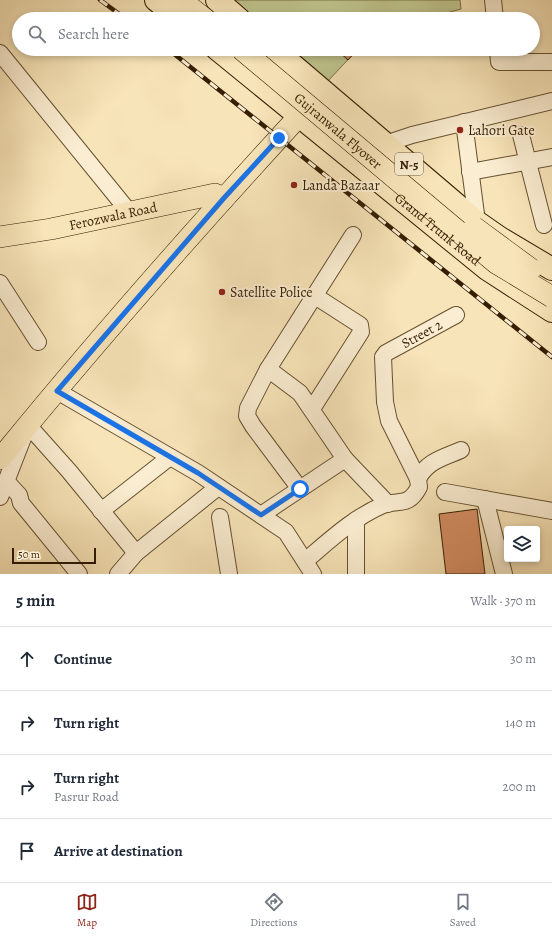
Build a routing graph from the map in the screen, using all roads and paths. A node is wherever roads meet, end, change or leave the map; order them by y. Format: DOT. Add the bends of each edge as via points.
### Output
graph roads {
  1 [pos="156,0"];
  2 [pos="181,0"];
  3 [pos="201,0"];
  4 [pos="217,0"];
  5 [pos="493,0"];
  6 [pos="171,12"];
  7 [pos="196,12"];
  8 [pos="216,12"];
  9 [pos="232,12"];
  10 [pos="494,12"];
  11 [pos="0,53"];
  12 [pos="226,56"];
  13 [pos="249,56"];
  14 [pos="267,56"];
  15 [pos="282,56"];
  16 [pos="498,56"];
  17 [pos="552,62"];
  18 [pos="552,101"];
  19 [pos="295,112"];
  20 [pos="464,122"];
  21 [pos="521,135"];
  22 [pos="385,144"];
  23 [pos="552,157"];
  24 [pos="528,161"];
  25 [pos="365,168"];
  26 [pos="470,172"];
  27 [pos="220,196"];
  28 [pos="130,212"];
  29 [pos="477,222"];
  30 [pos="544,225"];
  31 [pos="353,235"];
  32 [pos="0,237"];
  33 [pos="552,269"];
  34 [pos="0,283"];
  35 [pos="552,283"];
  36 [pos="315,296"];
  37 [pos="552,297"];
  38 [pos="552,311"];
  39 [pos="456,315"];
  40 [pos="38,342"];
  41 [pos="268,369"];
  42 [pos="57,391"];
  43 [pos="312,409"];
  44 [pos="28,425"];
  45 [pos="0,440"];
  46 [pos="461,450"];
  47 [pos="170,457"];
  48 [pos="0,459"];
  49 [pos="345,459"];
  50 [pos="418,479"];
  51 [pos="6,481"];
  52 [pos="218,486"];
  53 [pos="300,489"];
  54 [pos="445,492"];
  55 [pos="0,497"];
  56 [pos="485,499"];
  57 [pos="388,504"];
  58 [pos="101,511"];
  59 [pos="552,511"];
  60 [pos="261,515"];
  61 [pos="220,517"];
  62 [pos="356,520"];
  63 [pos="136,553"];
  64 [pos="309,567"];
  65 [pos="79,574"];
  66 [pos="118,574"];
  67 [pos="229,574"];
  68 [pos="356,574"];
  69 [pos="504,574"];
  1 -- 6 [label="highway"];
  2 -- 7 [label="main road"];
  3 -- 8 [label="main road"];
  4 -- 9 [label="highway"];
  5 -- 10 [label="street"];
  11 -- 28 [label="street"];
  12 -- 19 [label="highway, Grand Trunk Road / N-5"];
  13 -- 37 [label="main road, Gujranwala Flyover, bridge" via="496,263"];
  14 -- 35 [label="main road, Gujranwala Flyover, bridge" via="485,236"];
  15 -- 22 [label="highway, N-5"];
  16 -- 17 [label="street"];
  18 -- 20 [label="street"];
  19 -- 25 [label="highway, Grand Trunk Road / N-5"];
  19 -- 27 [label="main road"];
  20 -- 22 [label="street"];
  20 -- 26 [label="street"];
  21 -- 24 [label="street"];
  22 -- 25 [label="street"];
  22 -- 29 [label="highway, N-5"];
  23 -- 24 [label="street"];
  24 -- 26 [label="street"];
  24 -- 30 [label="street"];
  25 -- 38 [label="highway, Grand Trunk Road / N-5" via="487,270"];
  26 -- 29 [label="street"];
  27 -- 28 [label="main road, Ferozwala Road"];
  27 -- 42 [label="main road"];
  27 -- 45 [label="main road" via="41,390"];
  28 -- 32 [label="main road, Ferozwala Road"];
  29 -- 33 [label="highway, N-5"];
  31 -- 36 [label="street"];
  34 -- 40 [label="street"];
  36 -- 41 [label="street"];
  36 -- 43 [label="street" via="360,325 362,329"];
  39 -- 50 [label="street, Street 2" via="383,357 385,402 389,421"];
  41 -- 43 [label="street" via="300,393"];
  41 -- 53 [label="street" via="248,408 247,416"];
  42 -- 44 [label="main road"];
  42 -- 47 [label="street"];
  43 -- 49 [label="street"];
  44 -- 48 [label="main road"];
  44 -- 51 [label="street"];
  44 -- 58 [label="street"];
  46 -- 50 [label="street" via="428,464"];
  47 -- 52 [label="street"];
  47 -- 58 [label="street"];
  49 -- 53 [label="street"];
  49 -- 57 [label="street"];
  50 -- 57 [label="street" via="419,487 407,501"];
  51 -- 55 [label="street"];
  51 -- 65 [label="street" via="19,494 21,502"];
  52 -- 60 [label="street"];
  52 -- 63 [label="street"];
  53 -- 60 [label="street"];
  54 -- 56 [label="street"];
  56 -- 59 [label="street"];
  56 -- 69 [label="street"];
  57 -- 62 [label="street"];
  58 -- 63 [label="street"];
  60 -- 64 [label="street" via="286,532"];
  61 -- 67 [label="street"];
  62 -- 64 [label="street"];
  62 -- 68 [label="street"];
  63 -- 66 [label="street"];
}
